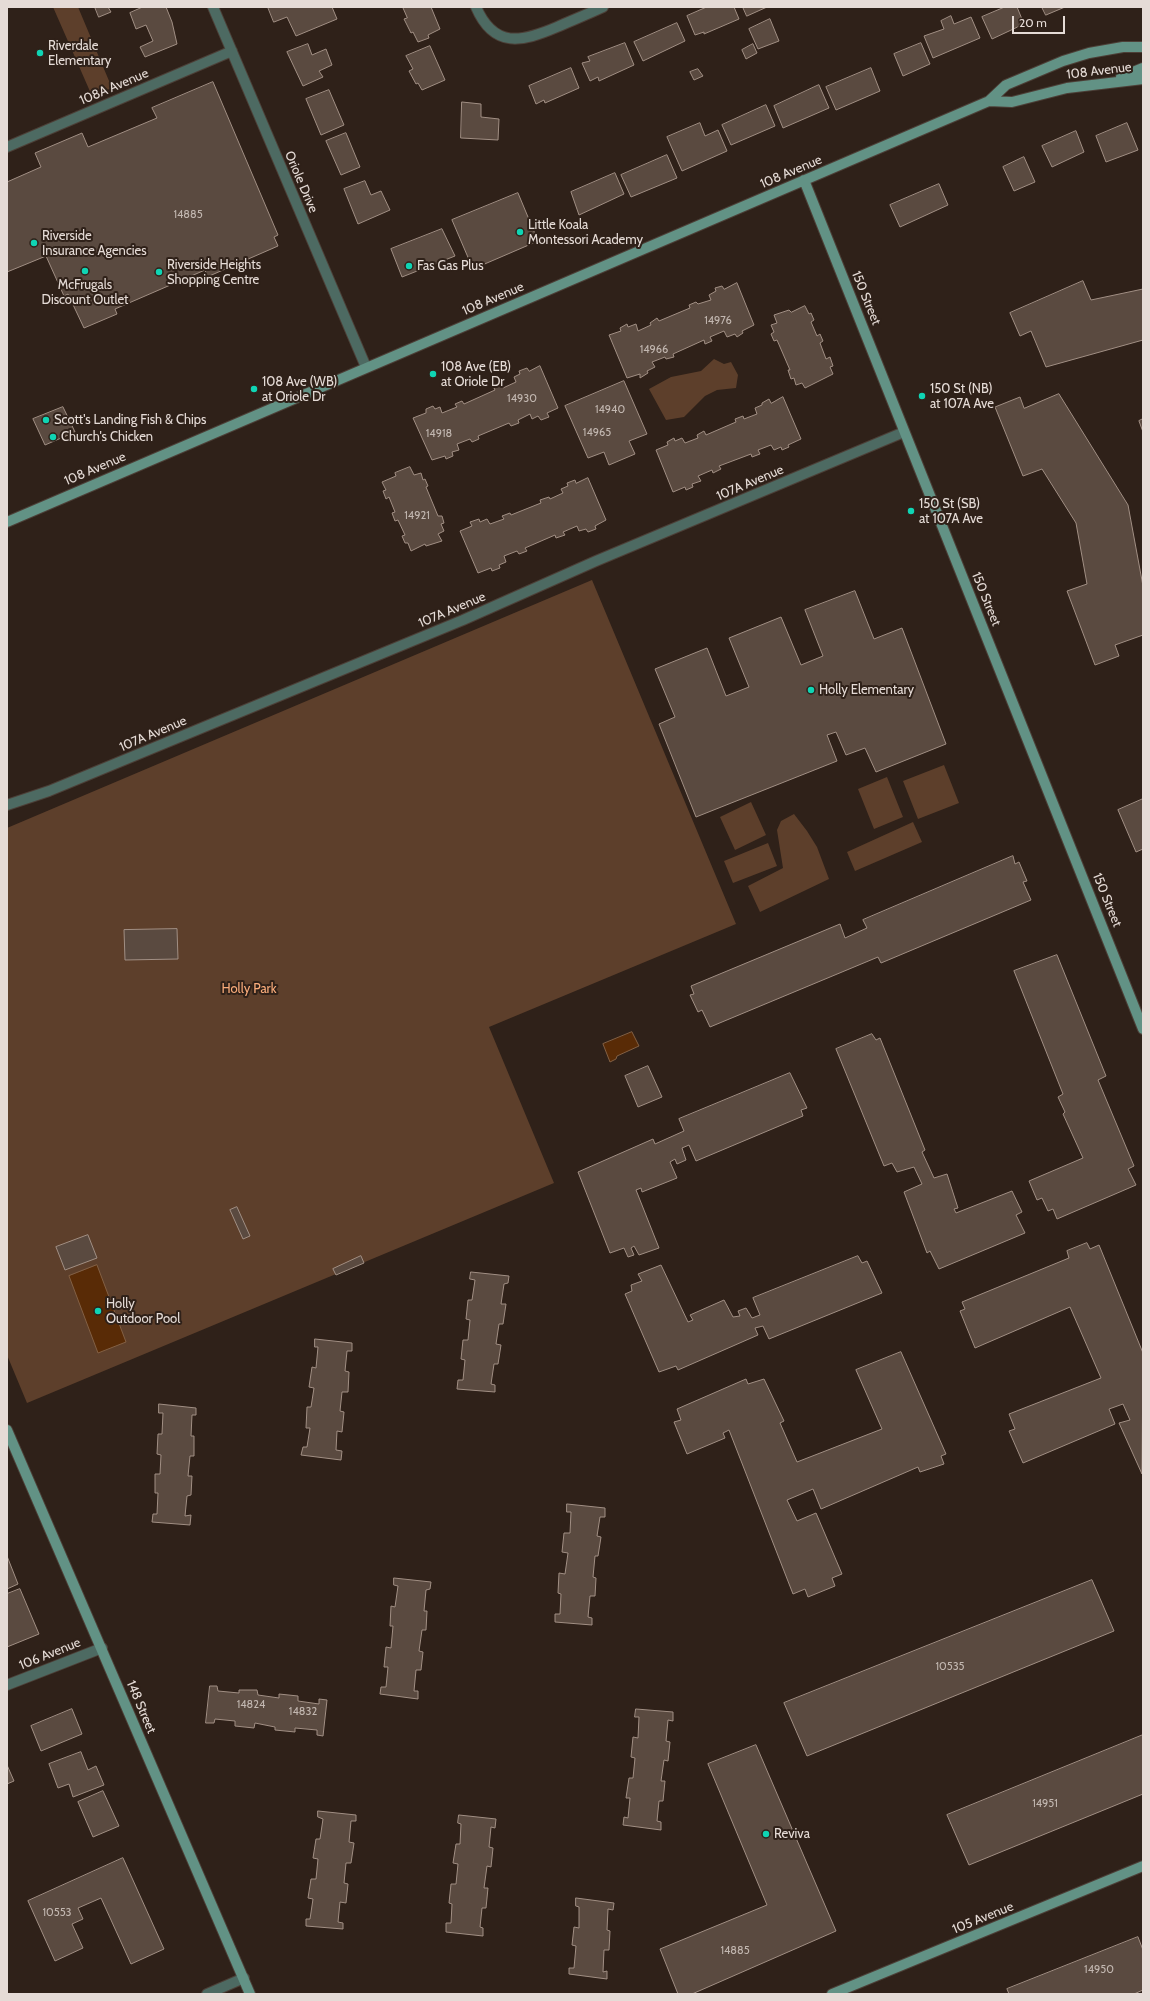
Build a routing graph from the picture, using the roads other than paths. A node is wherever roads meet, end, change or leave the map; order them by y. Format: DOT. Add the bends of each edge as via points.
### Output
graph roads {
  1 [pos="213,7"];
  2 [pos="476,7"];
  3 [pos="603,7"];
  4 [pos="1143,47"];
  5 [pos="232,51"];
  6 [pos="1143,68"];
  7 [pos="1143,79"];
  8 [pos="1110,82"];
  9 [pos="989,101"];
  10 [pos="7,147"];
  11 [pos="804,180"];
  12 [pos="366,367"];
  13 [pos="904,432"];
  14 [pos="7,522"];
  15 [pos="7,805"];
  16 [pos="1143,1029"];
  17 [pos="7,1430"];
  18 [pos="102,1648"];
  19 [pos="7,1685"];
  20 [pos="1143,1866"];
  21 [pos="244,1978"];
  22 [pos="206,1994"];
  23 [pos="250,1994"];
  24 [pos="832,1994"];
  1 -- 5 [label="street, Oriole Drive"];
  2 -- 3 [label="street" via="491,31 506,39 521,40"];
  4 -- 9 [label="main road, 108 Avenue" via="1123,47 1063,61 1006,85"];
  5 -- 10 [label="street, 108A Avenue"];
  5 -- 12 [label="street, Oriole Drive"];
  6 -- 8 [label="main road"];
  7 -- 8 [label="main road, 108 Avenue"];
  8 -- 9 [label="main road, 108 Avenue" via="1067,88 1012,102"];
  9 -- 11 [label="main road, 108 Avenue"];
  11 -- 12 [label="main road, 108 Avenue"];
  11 -- 13 [label="main road, 150 Street"];
  12 -- 14 [label="main road, 108 Avenue"];
  13 -- 15 [label="street, 107A Avenue" via="596,560 456,623 49,791"];
  13 -- 16 [label="main road, 150 Street"];
  17 -- 18 [label="main road, 148 Street"];
  18 -- 19 [label="street, 106 Avenue"];
  18 -- 21 [label="main road, 148 Street"];
  20 -- 24 [label="main road, 105 Avenue"];
  21 -- 22 [label="street"];
  21 -- 23 [label="main road, 148 Street"];
}
